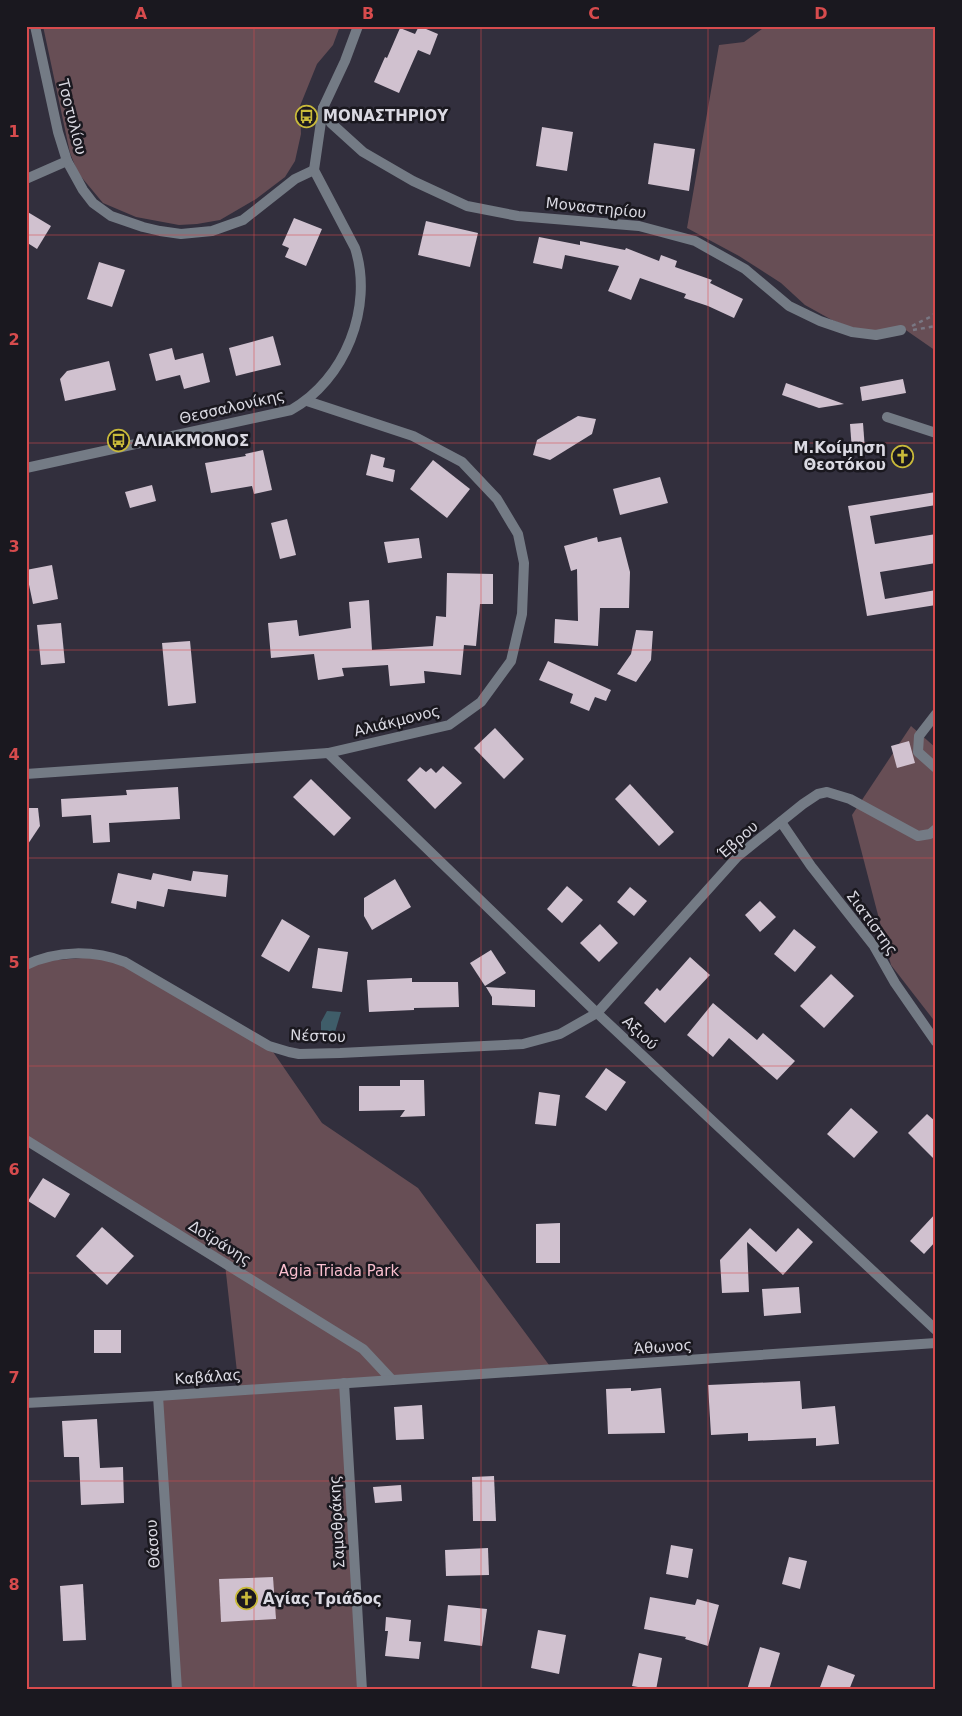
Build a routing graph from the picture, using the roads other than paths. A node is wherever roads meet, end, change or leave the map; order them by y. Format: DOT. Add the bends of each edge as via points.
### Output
graph roads {
  1 [pos="35,26"];
  2 [pos="358,26"];
  3 [pos="323,108"];
  4 [pos="66,161"];
  5 [pos="314,170"];
  6 [pos="26,178"];
  7 [pos="901,330"];
  8 [pos="307,401"];
  9 [pos="887,417"];
  10 [pos="936,433"];
  11 [pos="26,468"];
  12 [pos="936,714"];
  13 [pos="328,753"];
  14 [pos="936,768"];
  15 [pos="26,774"];
  16 [pos="781,822"];
  17 [pos="936,829"];
  18 [pos="26,965"];
  19 [pos="597,1013"];
  20 [pos="936,1042"];
  21 [pos="26,1140"];
  22 [pos="936,1330"];
  23 [pos="936,1343"];
  24 [pos="392,1380"];
  25 [pos="344,1383"];
  26 [pos="158,1396"];
  27 [pos="26,1403"];
  28 [pos="177,1690"];
  29 [pos="362,1690"];
  1 -- 4 [label="street, Τσοτυλίου"];
  2 -- 3 [label="street"];
  3 -- 5 [label="street"];
  3 -- 7 [label="street, Μοναστηρίου" via="331,122 363,152 413,181 467,206 518,216 639,226 695,241 745,269 789,306 820,321 852,332 876,335"];
  4 -- 5 [label="street, Τσοτυλίου" via="83,190 103,211 143,227 182,234 212,231 243,220 296,179"];
  4 -- 6 [label="street"];
  5 -- 8 [label="street, Θεσσαλονίκης" via="355,248 361,282 359,309 347,349 327,380"];
  8 -- 11 [label="street, Θεσσαλονίκης" via="291,410"];
  8 -- 13 [label="street, Αλιάκμονος" via="413,436 462,462 497,499 518,534 524,563 522,614 511,662 481,702 449,725"];
  9 -- 10 [label="street"];
  12 -- 14 [label="street" via="919,736 918,752"];
  13 -- 15 [label="street, Αλιάκμονος"];
  13 -- 19 [label="street, Αξιού"];
  16 -- 17 [label="street, Έβρου" via="818,794 827,792 850,799 918,836"];
  16 -- 19 [label="street, Έβρου" via="738,856"];
  16 -- 20 [label="street, Σιατίστης" via="874,946"];
  18 -- 19 [label="street, Νέστου" via="43,958 70,954 97,954 116,959 268,1046 300,1054 523,1044 560,1034"];
  19 -- 22 [label="street, Αξιού"];
  21 -- 24 [label="street, Δοϊράνης" via="363,1350"];
  23 -- 24 [label="street, Άθωνος"];
  24 -- 25 [label="street, Καβάλας"];
  25 -- 26 [label="street, Καβάλας"];
  25 -- 29 [label="street, Σαμοθράκης"];
  26 -- 27 [label="street, Καβάλας"];
  26 -- 28 [label="street, Θάσου"];
}
